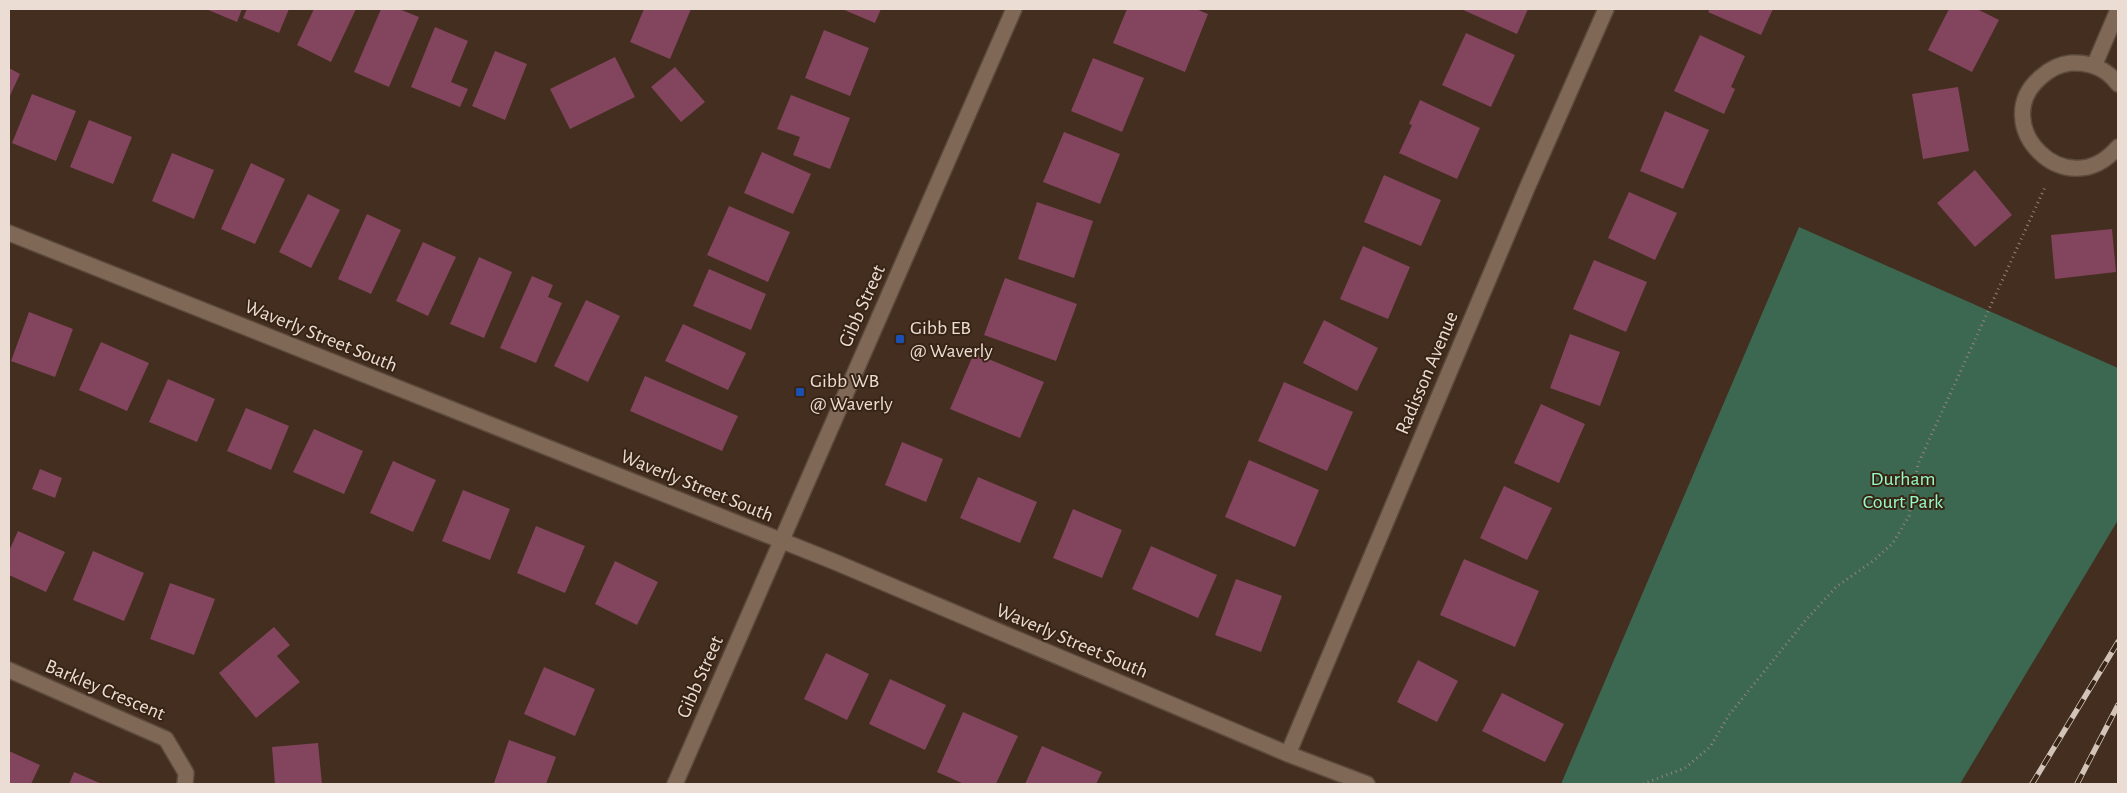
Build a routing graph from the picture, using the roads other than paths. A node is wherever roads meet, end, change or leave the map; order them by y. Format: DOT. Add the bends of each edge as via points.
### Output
graph roads {
  1 [pos="1014,9"];
  2 [pos="1606,9"];
  3 [pos="2118,10"];
  4 [pos="2094,66"];
  5 [pos="2118,84"];
  6 [pos="2118,147"];
  7 [pos="9,234"];
  8 [pos="781,541"];
  9 [pos="9,670"];
  10 [pos="1288,754"];
  11 [pos="185,784"];
  12 [pos="675,784"];
  13 [pos="1367,784"];
  1 -- 8 [label="street, Gibb Street"];
  2 -- 10 [label="street, Radisson Avenue"];
  3 -- 4 [label="street"];
  4 -- 5 [label="street" via="2114,77"];
  4 -- 6 [label="street" via="2064,63 2035,81 2026,97 2025,131 2032,146 2045,159 2078,169 2095,165"];
  7 -- 8 [label="street, Waverly Street South"];
  8 -- 10 [label="street, Waverly Street South"];
  8 -- 12 [label="street, Gibb Street"];
  9 -- 11 [label="street, Barkley Crescent" via="166,739 186,773"];
  10 -- 13 [label="street, Waverly Street South"];
}
